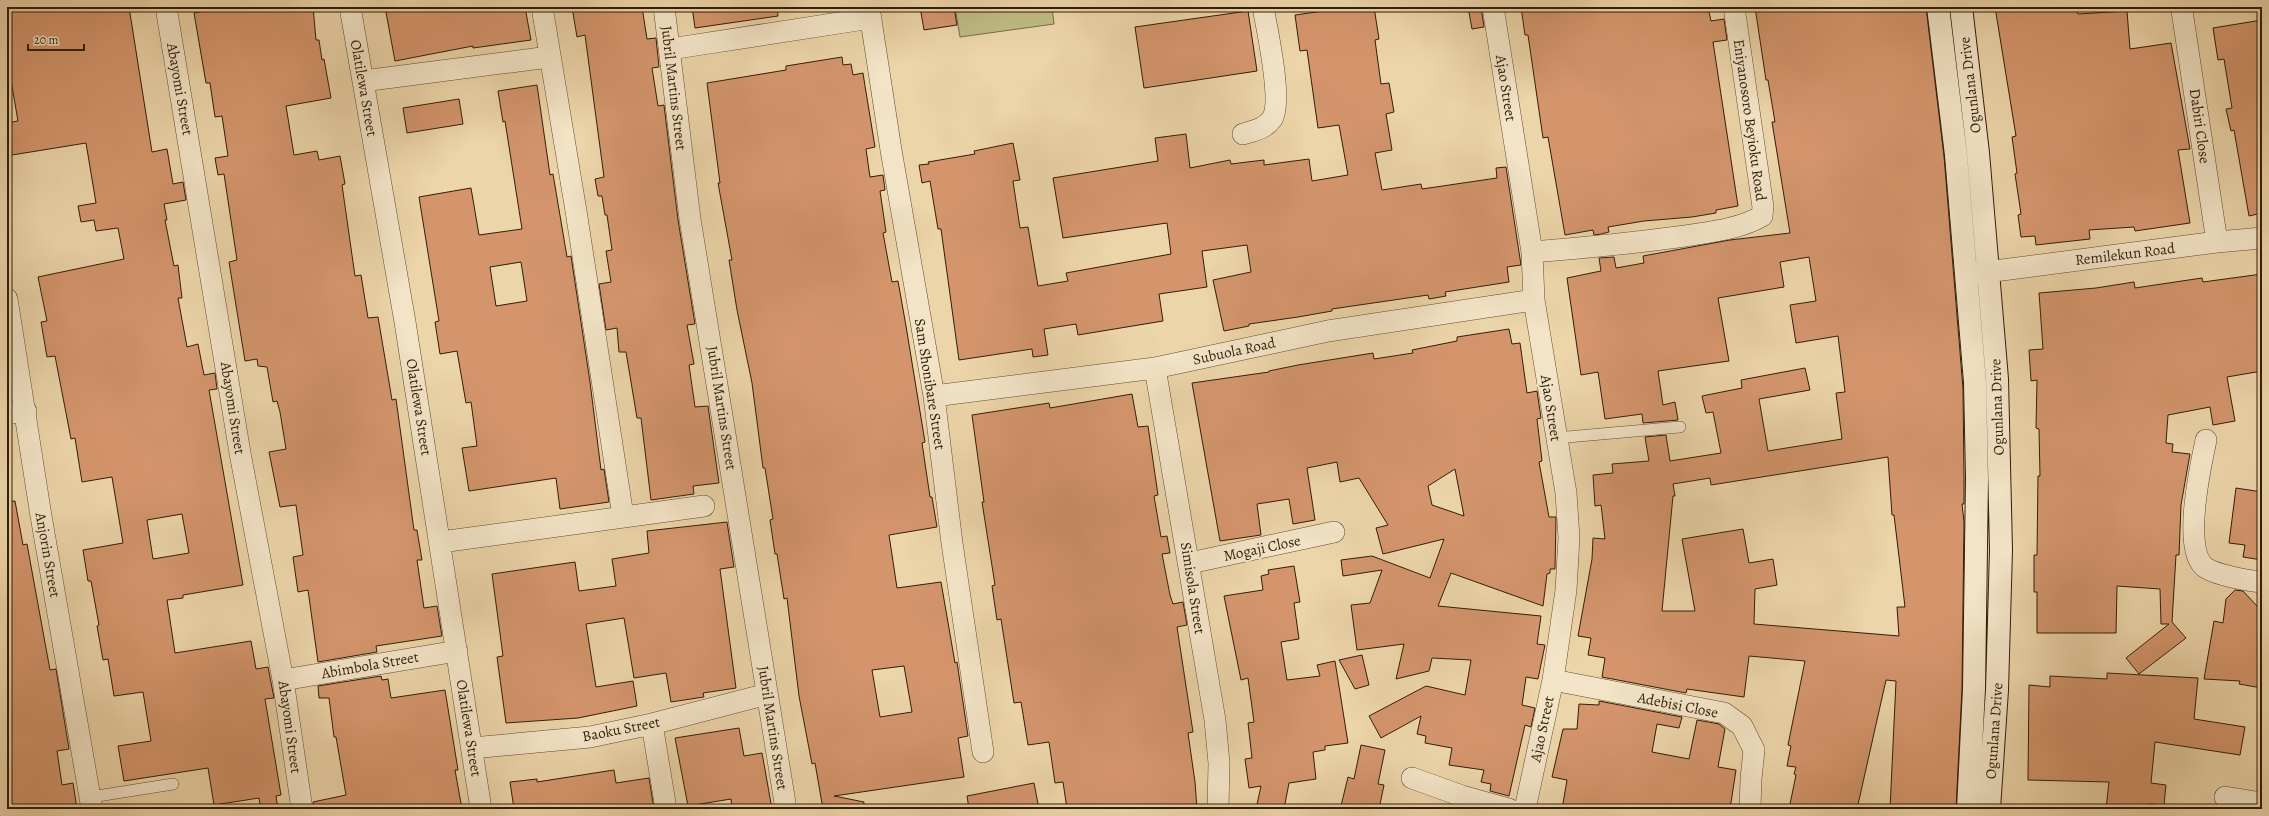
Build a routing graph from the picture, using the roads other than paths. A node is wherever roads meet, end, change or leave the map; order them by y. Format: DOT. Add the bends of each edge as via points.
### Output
graph roads {
  1 [pos="166,7"];
  2 [pos="350,7"];
  3 [pos="542,7"];
  4 [pos="664,7"];
  5 [pos="1263,7"];
  6 [pos="1493,7"];
  7 [pos="1734,7"];
  8 [pos="1938,7"];
  9 [pos="1961,7"];
  10 [pos="2182,11"];
  11 [pos="870,12"];
  12 [pos="670,49"];
  13 [pos="549,57"];
  14 [pos="363,81"];
  15 [pos="1243,134"];
  16 [pos="2262,238"];
  17 [pos="2216,242"];
  18 [pos="1532,252"];
  19 [pos="1989,272"];
  20 [pos="1966,275"];
  21 [pos="7,300"];
  22 [pos="1534,300"];
  23 [pos="1155,368"];
  24 [pos="934,396"];
  25 [pos="16,412"];
  26 [pos="1680,427"];
  27 [pos="1556,438"];
  28 [pos="2206,440"];
  29 [pos="704,506"];
  30 [pos="623,516"];
  31 [pos="1334,532"];
  32 [pos="441,542"];
  33 [pos="1190,563"];
  34 [pos="2262,582"];
  35 [pos="457,651"];
  36 [pos="284,680"];
  37 [pos="1553,680"];
  38 [pos="767,694"];
  39 [pos="652,724"];
  40 [pos="472,748"];
  41 [pos="983,752"];
  42 [pos="1412,778"];
  43 [pos="173,784"];
  44 [pos="2225,797"];
  45 [pos="92,803"];
  46 [pos="2262,803"];
  47 [pos="1750,808"];
  48 [pos="302,809"];
  49 [pos="481,809"];
  50 [pos="666,809"];
  51 [pos="786,809"];
  52 [pos="1218,809"];
  53 [pos="1509,809"];
  54 [pos="1525,809"];
  55 [pos="1968,809"];
  56 [pos="1989,809"];
  1 -- 36 [label="street, Abayomi Street" via="240,453"];
  2 -- 14 [label="street, Olatilewa Street"];
  3 -- 13 [label="street"];
  4 -- 12 [label="street, Jubril Martins Street"];
  5 -- 15 [label="street" via="1276,102 1272,118 1261,129"];
  6 -- 18 [label="street, Ajao Street"];
  7 -- 18 [label="street, Eniyanosoro Beyioku Road" via="1762,200 1762,216 1751,222 1690,235 1621,245"];
  8 -- 20 [label="main road, Ogunlana Drive" via="1956,156"];
  9 -- 19 [label="main road, Ogunlana Drive"];
  10 -- 17 [label="street, Dabiri Close"];
  11 -- 12 [label="street, Sam Shonibare Street"];
  11 -- 24 [label="street, Sam Shonibare Street"];
  12 -- 38 [label="street, Jubril Martins Street" via="690,219"];
  13 -- 14 [label="street"];
  13 -- 30 [label="street" via="576,211"];
  14 -- 32 [label="street, Olatilewa Street"];
  16 -- 17 [label="street, Remilekun Road"];
  17 -- 19 [label="street, Remilekun Road"];
  18 -- 22 [label="street, Ajao Street"];
  19 -- 20 [label="street, Remilekun Road"];
  19 -- 56 [label="main road, Ogunlana Drive" via="1997,379 2001,550 1997,690"];
  20 -- 55 [label="main road, Ogunlana Drive" via="1975,382 1977,478 1974,689"];
  21 -- 25 [label="street, Anjorin Street"];
  22 -- 23 [label="street, Subuola Road" via="1328,331"];
  22 -- 27 [label="street, Ajao Street"];
  23 -- 24 [label="street, Subuola Road"];
  23 -- 33 [label="street, Simisola Street"];
  24 -- 41 [label="street, Sam Shonibare Street" via="952,543"];
  25 -- 45 [label="street, Anjorin Street" via="40,516"];
  26 -- 27 [label="lane"];
  27 -- 37 [label="street, Ajao Street" via="1566,494 1569,538 1566,590"];
  28 -- 34 [label="street" via="2193,516 2200,560 2205,568 2245,580"];
  29 -- 30 [label="street"];
  30 -- 32 [label="street"];
  31 -- 33 [label="street, Mogaji Close"];
  32 -- 35 [label="street, Olatilewa Street"];
  33 -- 52 [label="street, Simisola Street" via="1215,720 1219,763"];
  35 -- 36 [label="street, Abimbola Street"];
  35 -- 40 [label="street, Olatilewa Street"];
  36 -- 48 [label="street, Abayomi Street"];
  37 -- 47 [label="street, Adebisi Close" via="1724,713 1742,726 1754,750"];
  37 -- 54 [label="street, Ajao Street"];
  38 -- 39 [label="street, Baoku Street"];
  38 -- 51 [label="street, Jubril Martins Street"];
  39 -- 40 [label="street, Baoku Street" via="590,737"];
  39 -- 50 [label="street"];
  40 -- 49 [label="street, Olatilewa Street"];
  42 -- 53 [label="street"];
  43 -- 45 [label="lane"];
  44 -- 46 [label="street"];
}
